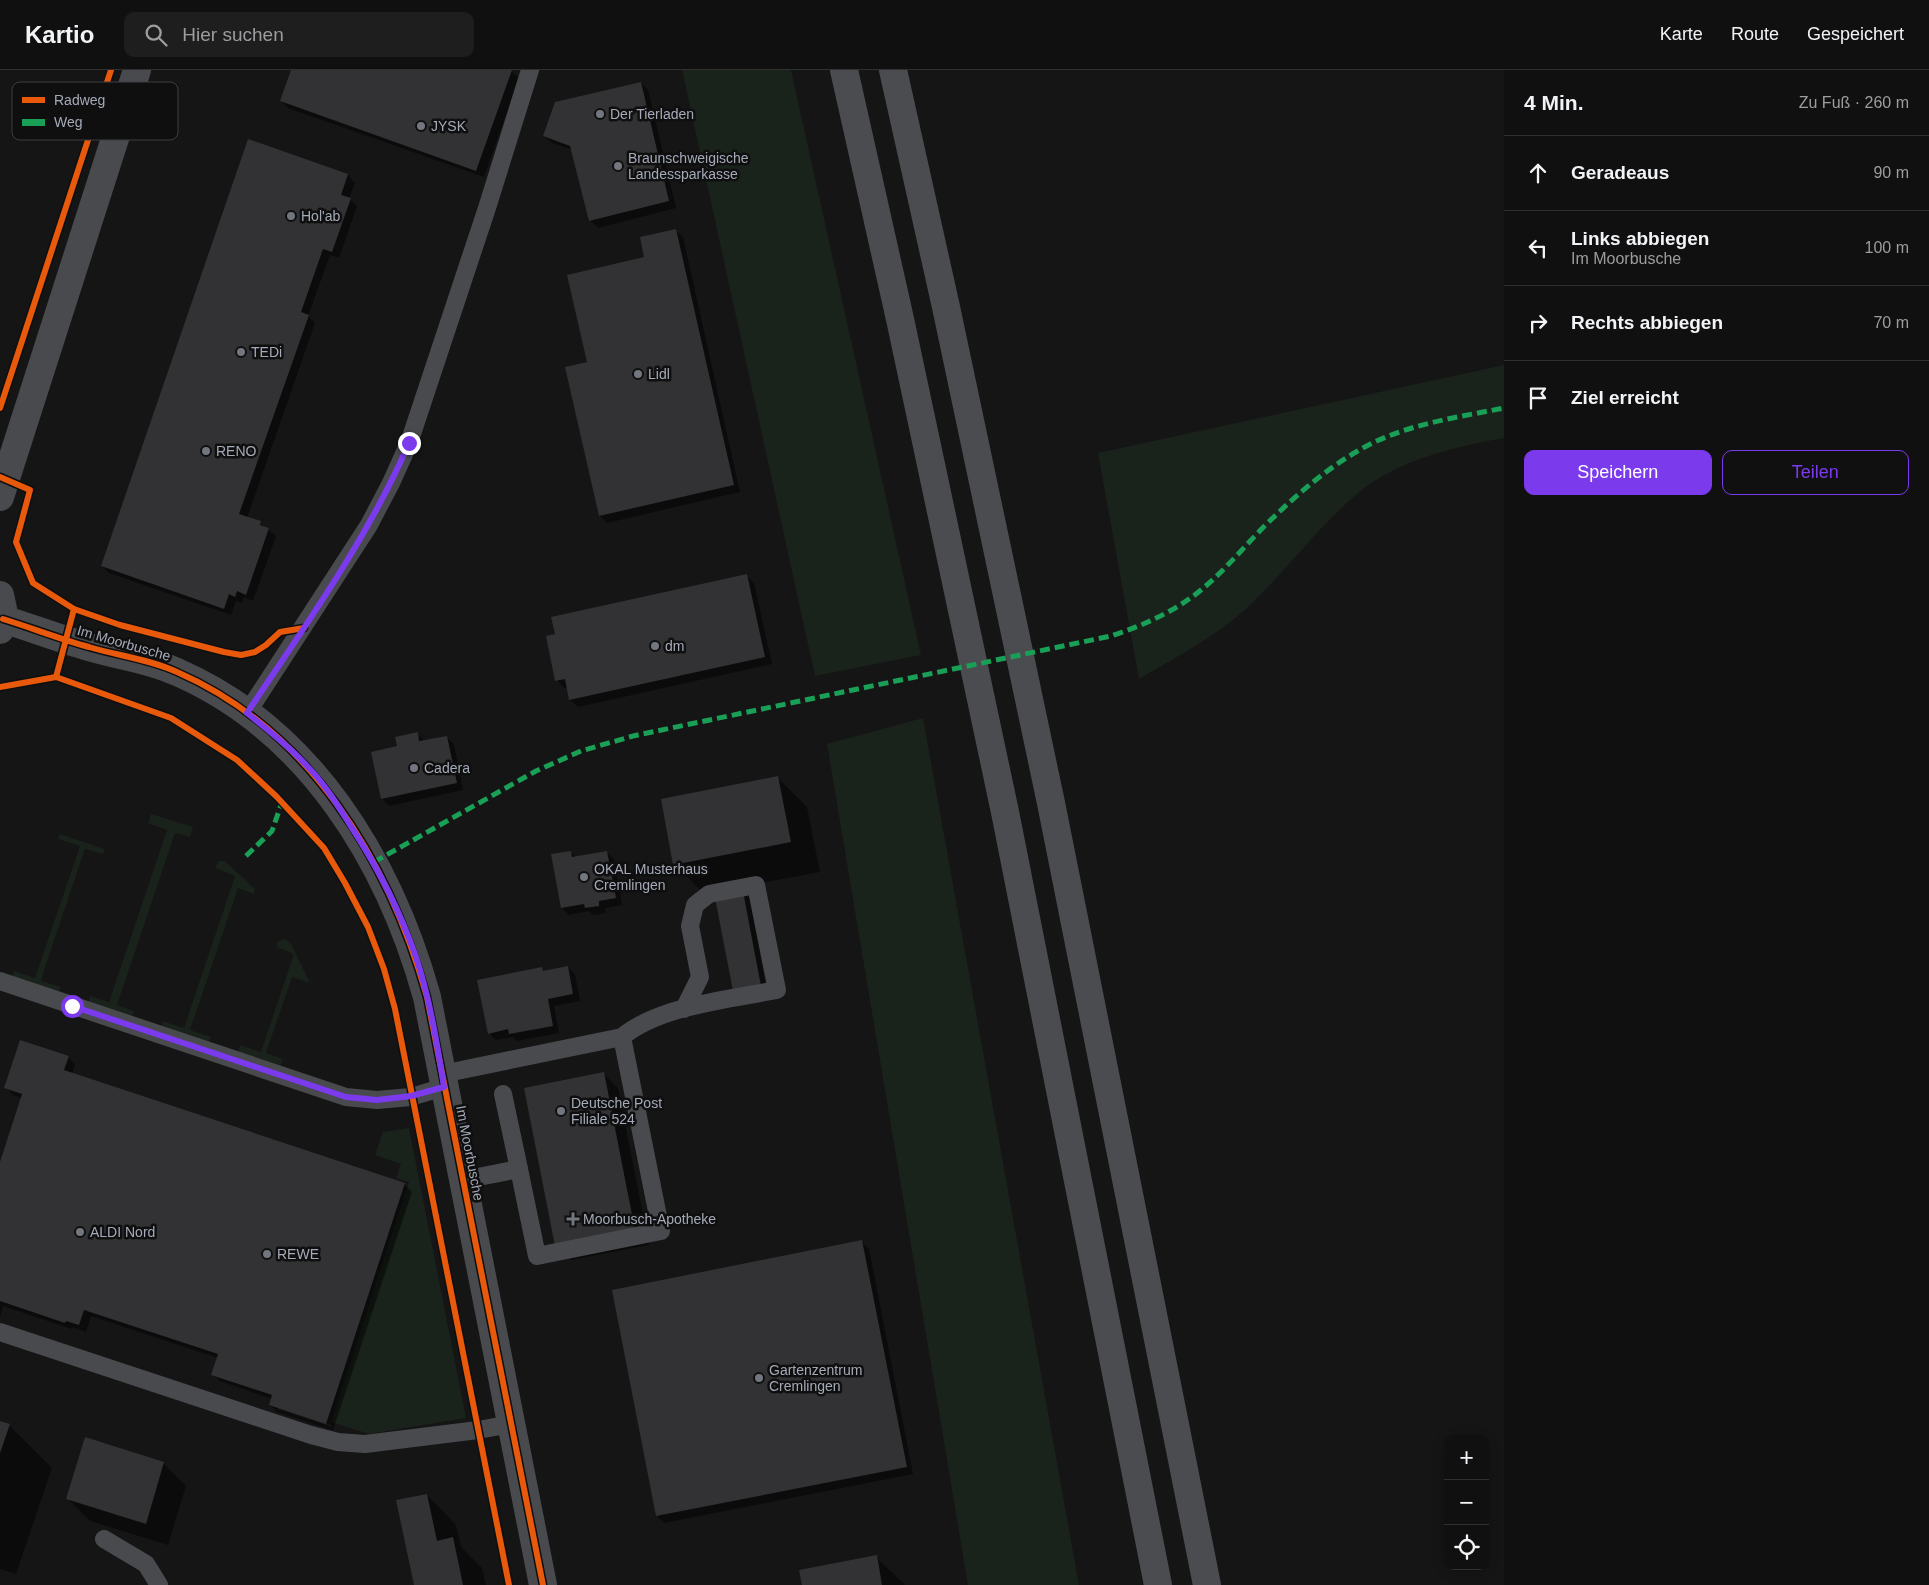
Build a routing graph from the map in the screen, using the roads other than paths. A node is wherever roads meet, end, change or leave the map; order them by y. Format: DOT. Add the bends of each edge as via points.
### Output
graph roads {
  1 [pos="137,70"];
  2 [pos="530,70"];
  3 [pos="844,70"];
  4 [pos="892,70"];
  5 [pos="133,82"];
  6 [pos="115,140"];
  7 [pos="0,497"];
  8 [pos="1,615"];
  9 [pos="247,713"];
  10 [pos="0,982"];
  11 [pos="684,1009"];
  12 [pos="622,1038"];
  13 [pos="443,1081"];
  14 [pos="503,1094"];
  15 [pos="519,1169"];
  16 [pos="463,1180"];
  17 [pos="0,1332"];
  18 [pos="511,1424"];
  19 [pos="104,1539"];
  20 [pos="158,1585"];
  21 [pos="543,1585"];
  22 [pos="1158,1585"];
  23 [pos="1207,1585"];
  1 -- 5 [label="street"];
  2 -- 9 [label="lane" via="406,451 369,525"];
  3 -- 22 [label="highway" via="1002,802"];
  4 -- 23 [label="highway" via="946,307 1049,794"];
  6 -- 7 [label="street"];
  8 -- 9 [label="street, Im Moorbusche" via="90,647 174,670 220,694"];
  9 -- 13 [label="street, Im Moorbusche" via="309,767 334,799 374,862 416,958"];
  10 -- 13 [label="lane" via="346,1097 377,1100 411,1096"];
  11 -- 11 [label="lane" via="776,990 756,885 709,894 695,905 690,926 700,977"];
  11 -- 12 [label="lane" via="646,1021"];
  12 -- 13 [label="lane"];
  12 -- 15 [label="lane" via="661,1231 537,1256"];
  13 -- 16 [label="street, Im Moorbusche"];
  14 -- 15 [label="lane"];
  15 -- 16 [label="lane"];
  16 -- 18 [label="street, Im Moorbusche"];
  17 -- 18 [label="lane" via="338,1442 365,1444"];
  18 -- 21 [label="street, Im Moorbusche"];
  19 -- 20 [label="lane" via="146,1564"];
}
